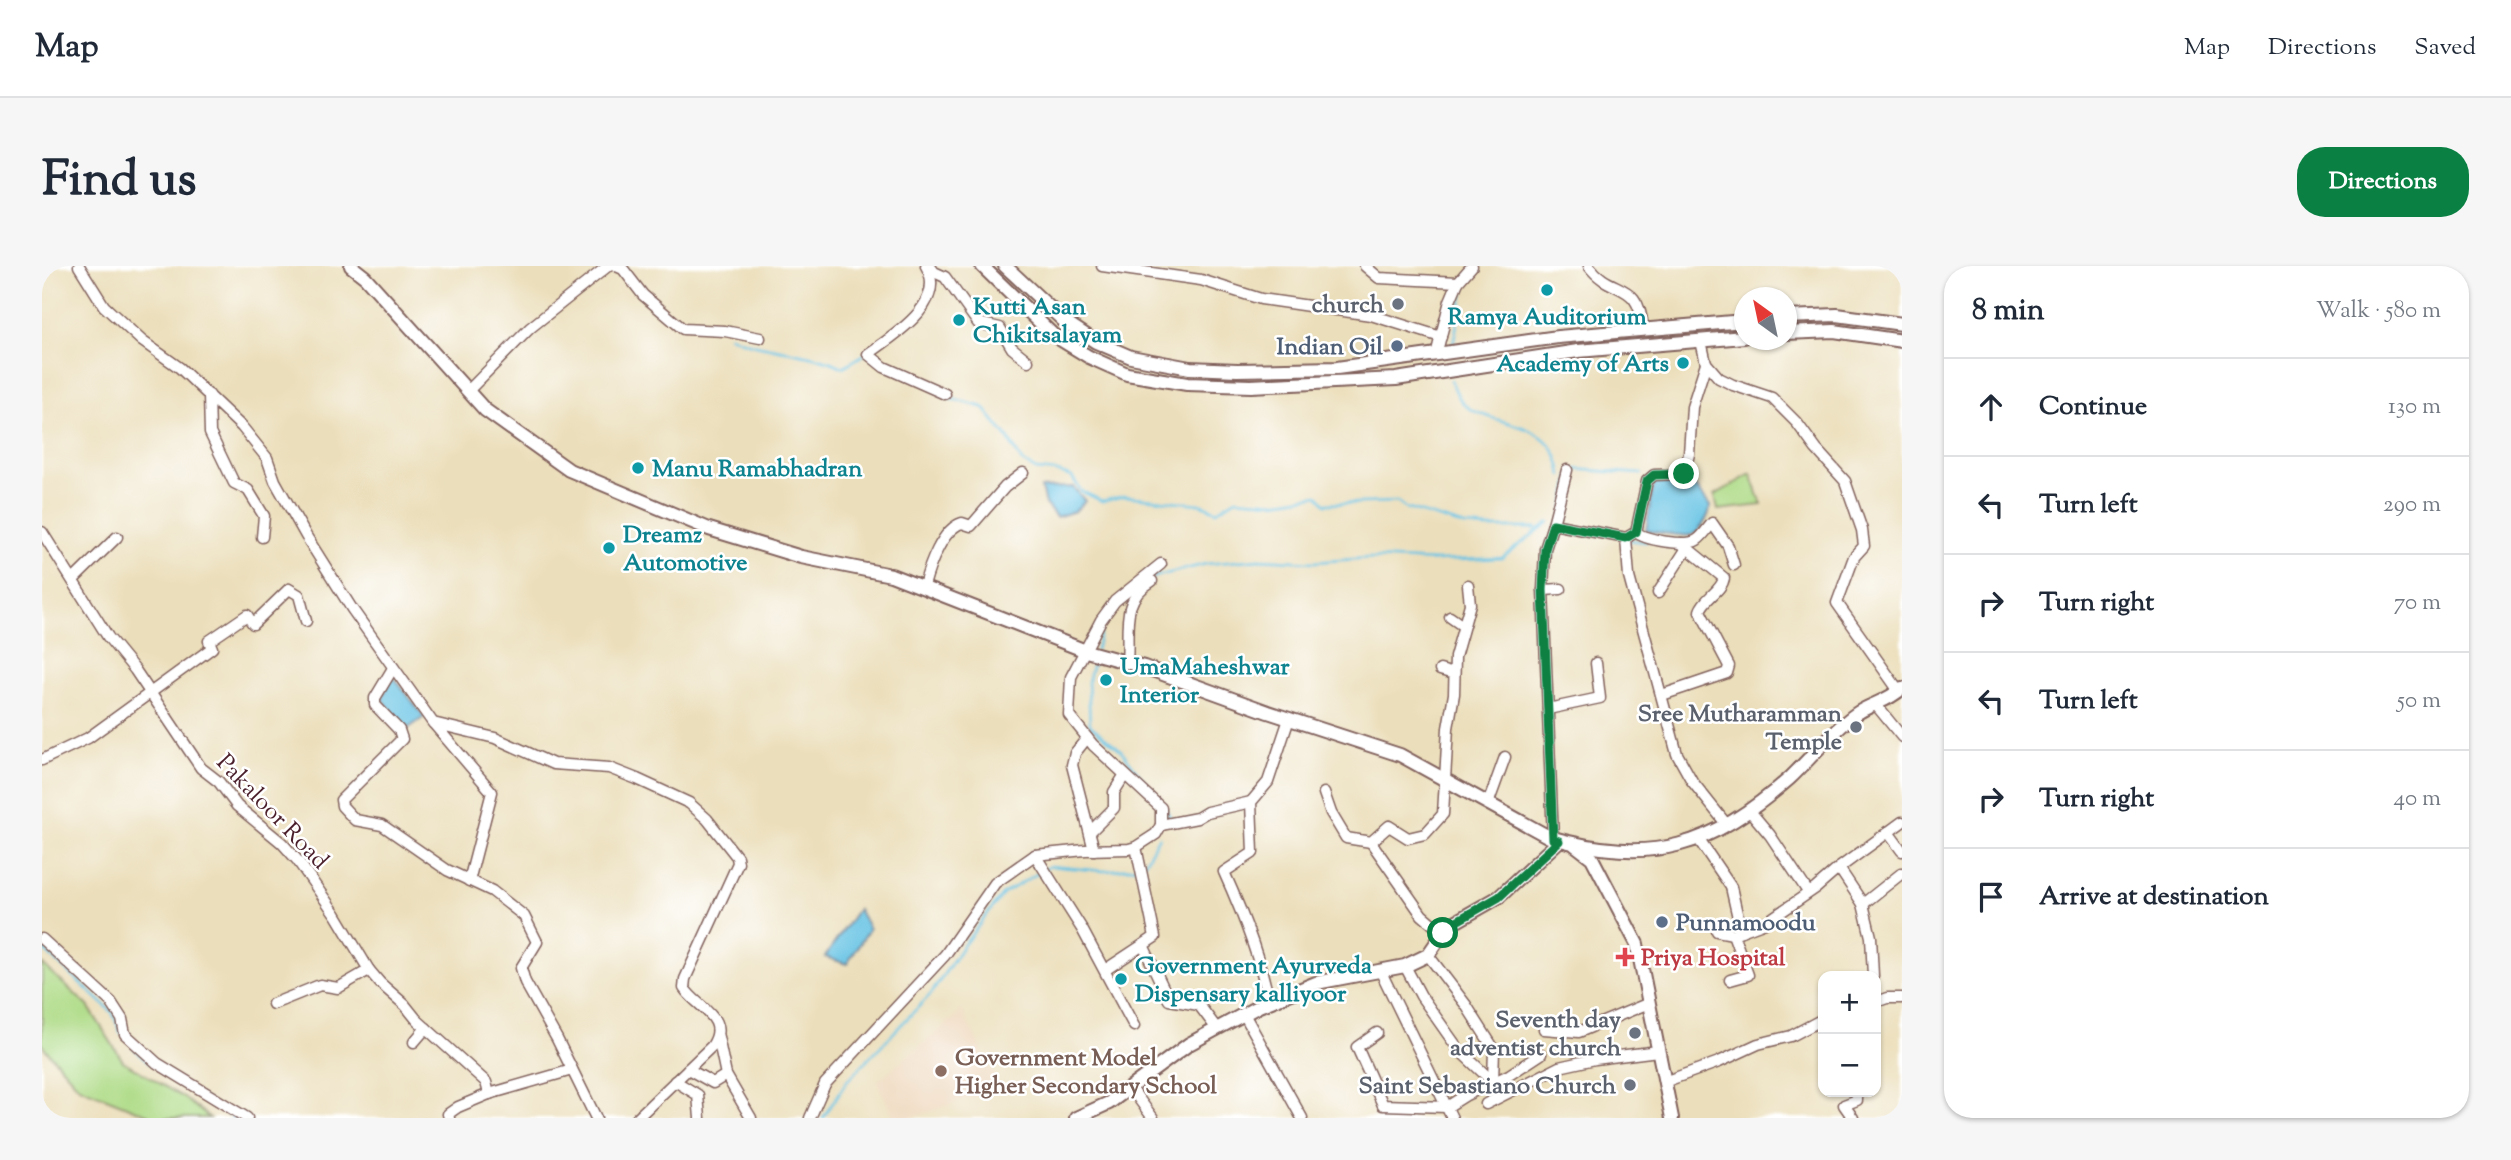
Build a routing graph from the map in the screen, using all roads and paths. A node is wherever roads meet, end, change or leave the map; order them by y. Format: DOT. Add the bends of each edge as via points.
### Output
graph roads {
  1 [pos="79,266"];
  2 [pos="351,266"];
  3 [pos="608,266"];
  4 [pos="616,266"];
  5 [pos="928,266"];
  6 [pos="982,266"];
  7 [pos="1005,266"];
  8 [pos="1102,266"];
  9 [pos="1365,266"];
  10 [pos="1472,266"];
  11 [pos="1589,266"];
  12 [pos="1458,282"];
  13 [pos="1797,317"];
  14 [pos="1734,322"];
  15 [pos="1902,324"];
  16 [pos="1643,329"];
  17 [pos="1797,333"];
  18 [pos="1441,337"];
  19 [pos="760,338"];
  20 [pos="1734,338"];
  21 [pos="1702,341"];
  22 [pos="1902,341"];
  23 [pos="1436,355"];
  24 [pos="1028,361"];
  25 [pos="1706,363"];
  26 [pos="468,391"];
  27 [pos="945,394"];
  28 [pos="209,396"];
  29 [pos="1567,470"];
  30 [pos="1023,473"];
  31 [pos="1553,524"];
  32 [pos="42,532"];
  33 [pos="117,537"];
  34 [pos="262,537"];
  35 [pos="1629,538"];
  36 [pos="1684,546"];
  37 [pos="1161,564"];
  38 [pos="1734,565"];
  39 [pos="73,580"];
  40 [pos="1152,582"];
  41 [pos="1468,585"];
  42 [pos="924,586"];
  43 [pos="1561,589"];
  44 [pos="1543,590"];
  45 [pos="1658,593"];
  46 [pos="1450,617"];
  47 [pos="306,621"];
  48 [pos="1463,626"];
  49 [pos="1086,651"];
  50 [pos="1127,662"];
  51 [pos="1596,663"];
  52 [pos="393,667"];
  53 [pos="1440,670"];
  54 [pos="1454,674"];
  55 [pos="1901,689"];
  56 [pos="150,691"];
  57 [pos="1662,695"];
  58 [pos="1876,705"];
  59 [pos="1548,709"];
  60 [pos="1289,719"];
  61 [pos="433,723"];
  62 [pos="1902,737"];
  63 [pos="1087,738"];
  64 [pos="1505,757"];
  65 [pos="42,760"];
  66 [pos="1124,776"];
  67 [pos="1446,781"];
  68 [pos="1324,793"];
  69 [pos="1251,802"];
  70 [pos="1488,804"];
  71 [pos="1749,810"];
  72 [pos="1902,822"];
  73 [pos="1161,825"];
  74 [pos="1727,825"];
  75 [pos="1090,832"];
  76 [pos="1888,832"];
  77 [pos="1556,840"];
  78 [pos="1699,840"];
  79 [pos="1371,842"];
  80 [pos="1574,845"];
  81 [pos="1136,847"];
  82 [pos="1094,850"];
  83 [pos="1902,851"];
  84 [pos="1035,855"];
  85 [pos="1839,868"];
  86 [pos="1902,873"];
  87 [pos="469,881"];
  88 [pos="1808,892"];
  89 [pos="1863,904"];
  90 [pos="1717,930"];
  91 [pos="1443,933"];
  92 [pos="1737,933"];
  93 [pos="42,939"];
  94 [pos="1143,945"];
  95 [pos="1428,955"];
  96 [pos="1405,966"];
  97 [pos="1105,970"];
  98 [pos="1380,970"];
  99 [pos="369,971"];
  100 [pos="1873,971"];
  101 [pos="1730,979"];
  102 [pos="1902,998"];
  103 [pos="1881,1000"];
  104 [pos="1269,1002"];
  105 [pos="1649,1003"];
  106 [pos="273,1004"];
  107 [pos="1244,1014"];
  108 [pos="1818,1022"];
  109 [pos="1134,1026"];
  110 [pos="426,1028"];
  111 [pos="1217,1029"];
  112 [pos="1544,1029"];
  113 [pos="1377,1033"];
  114 [pos="718,1037"];
  115 [pos="414,1042"];
  116 [pos="1658,1051"];
  117 [pos="1541,1054"];
  118 [pos="688,1069"];
  119 [pos="572,1070"];
  120 [pos="726,1075"];
  121 [pos="675,1081"];
  122 [pos="1493,1082"];
  123 [pos="1664,1082"];
  124 [pos="1130,1087"];
  125 [pos="489,1094"];
  126 [pos="1857,1097"];
  127 [pos="1486,1104"];
  128 [pos="1447,1107"];
  129 [pos="247,1118"];
  130 [pos="449,1118"];
  131 [pos="596,1118"];
  132 [pos="637,1118"];
  133 [pos="700,1118"];
  134 [pos="751,1118"];
  135 [pos="810,1118"];
  136 [pos="1076,1118"];
  137 [pos="1153,1118"];
  138 [pos="1302,1118"];
  139 [pos="1452,1118"];
  140 [pos="1672,1118"];
  141 [pos="1853,1118"];
  1 -- 28 [label="street" via="104,306"];
  2 -- 26 [label="main road"];
  3 -- 26 [label="street" via="530,328"];
  4 -- 19 [label="street" via="683,329"];
  5 -- 24 [label="street" via="945,277 978,323 1000,328 1012,348"];
  5 -- 27 [label="street" via="932,285 919,315 869,354 884,367"];
  6 -- 21 [label="main road" via="1053,335 1089,357 1127,374 1187,384 1251,386 1396,379 1567,352"];
  7 -- 23 [label="main road" via="1079,331 1110,349 1149,361 1198,368 1313,369"];
  8 -- 18 [label="street" via="1200,280 1261,299 1371,315"];
  9 -- 12 [label="street" via="1379,278"];
  10 -- 12 [label="street"];
  11 -- 16 [label="street" via="1629,293 1641,308"];
  12 -- 18 [label="street"];
  13 -- 15 [label="main road" via="1837,316"];
  14 -- 16 [label="main road"];
  16 -- 23 [label="main road"];
  17 -- 22 [label="main road" via="1834,331"];
  18 -- 23 [label="street"];
  20 -- 21 [label="main road"];
  21 -- 25 [label="street"];
  25 -- 35 [label="street" via="1692,407 1685,472 1654,475 1647,481"];
  25 -- 55 [label="street" via="1733,386 1772,398 1845,481 1864,546 1854,557 1837,603"];
  26 -- 42 [label="main road" via="485,410 569,470 709,529 801,558"];
  28 -- 34 [label="street" via="210,433 234,483 248,490 264,516"];
  28 -- 52 [label="street" via="267,458 306,536"];
  29 -- 31 [label="street"];
  30 -- 42 [label="street" via="1004,487 971,526 953,527 931,561"];
  31 -- 35 [label="street"];
  31 -- 44 [label="street" via="1545,549"];
  32 -- 39 [label="street, Pakaloor Road"];
  33 -- 39 [label="street"];
  35 -- 36 [label="street"];
  35 -- 57 [label="street" via="1629,577"];
  36 -- 38 [label="street" via="1712,528 1728,547"];
  36 -- 45 [label="street"];
  36 -- 57 [label="street" via="1725,580 1700,611 1729,670"];
  37 -- 49 [label="street" via="1115,601"];
  39 -- 56 [label="street, Pakaloor Road" via="108,637"];
  40 -- 50 [label="street" via="1128,609"];
  41 -- 48 [label="street" via="1471,604"];
  42 -- 49 [label="main road"];
  43 -- 44 [label="street"];
  44 -- 59 [label="street"];
  46 -- 48 [label="street"];
  47 -- 56 [label="street" via="299,595 289,589 253,624 247,615 209,641 212,648"];
  48 -- 54 [label="street"];
  49 -- 50 [label="main road"];
  49 -- 63 [label="street" via="1071,677 1069,715"];
  50 -- 60 [label="main road"];
  51 -- 59 [label="street" via="1600,698"];
  52 -- 61 [label="street"];
  52 -- 87 [label="street" via="375,705 402,739 341,800 342,806 355,820 382,825"];
  53 -- 54 [label="street"];
  54 -- 67 [label="street"];
  55 -- 58 [label="main road"];
  56 -- 65 [label="street" via="88,738"];
  56 -- 99 [label="street, Pakaloor Road" via="201,768 298,861"];
  57 -- 74 [label="street" via="1677,754"];
  58 -- 62 [label="street"];
  58 -- 71 [label="main road" via="1856,714"];
  59 -- 77 [label="street"];
  60 -- 67 [label="main road" via="1400,755"];
  60 -- 69 [label="street" via="1268,782"];
  61 -- 87 [label="street" via="492,792"];
  61 -- 114 [label="street" via="495,738 553,764 609,768 689,803 707,819 738,863 684,988 716,1020"];
  63 -- 66 [label="street"];
  63 -- 75 [label="street" via="1072,765"];
  64 -- 70 [label="street"];
  66 -- 73 [label="street" via="1161,808"];
  66 -- 75 [label="street" via="1114,792 1114,808"];
  67 -- 70 [label="main road"];
  67 -- 79 [label="street" via="1443,814 1425,834 1408,838 1389,826"];
  68 -- 79 [label="street" via="1346,838"];
  69 -- 73 [label="street"];
  69 -- 104 [label="street" via="1253,853 1224,872 1244,918"];
  70 -- 77 [label="main road"];
  71 -- 74 [label="main road"];
  71 -- 88 [label="street"];
  72 -- 76 [label="street"];
  73 -- 81 [label="street"];
  74 -- 78 [label="main road"];
  75 -- 82 [label="street"];
  76 -- 83 [label="street"];
  76 -- 85 [label="street"];
  77 -- 80 [label="main road"];
  77 -- 91 [label="main road" via="1499,897"];
  78 -- 80 [label="main road" via="1652,851"];
  78 -- 92 [label="street" via="1731,887"];
  79 -- 91 [label="street" via="1422,915"];
  80 -- 105 [label="main road" via="1592,858 1637,944"];
  81 -- 82 [label="street"];
  81 -- 94 [label="street" via="1155,937"];
  82 -- 84 [label="street"];
  84 -- 97 [label="street"];
  84 -- 135 [label="street" via="995,883 945,955 825,1084"];
  85 -- 88 [label="street"];
  85 -- 89 [label="street"];
  86 -- 89 [label="street"];
  87 -- 119 [label="street" via="492,891 524,916 537,942 521,968 525,982"];
  88 -- 92 [label="street" via="1768,921"];
  89 -- 100 [label="street"];
  90 -- 92 [label="street"];
  91 -- 95 [label="main road"];
  92 -- 101 [label="street" via="1748,975"];
  93 -- 129 [label="street" via="111,1002 125,1034 157,1063"];
  94 -- 97 [label="street"];
  94 -- 111 [label="street" via="1169,1000 1199,1005"];
  95 -- 96 [label="main road"];
  95 -- 122 [label="street" via="1494,1049"];
  96 -- 98 [label="main road"];
  96 -- 122 [label="street" via="1459,1050"];
  97 -- 109 [label="street"];
  98 -- 104 [label="main road" via="1316,983"];
  98 -- 128 [label="street"];
  99 -- 106 [label="street" via="338,988 320,985"];
  99 -- 110 [label="street, Pakaloor Road"];
  102 -- 103 [label="street"];
  104 -- 107 [label="main road"];
  105 -- 112 [label="street" via="1579,1032"];
  105 -- 116 [label="main road"];
  107 -- 111 [label="main road"];
  107 -- 138 [label="street"];
  108 -- 123 [label="street" via="1791,1036 1758,1044"];
  110 -- 115 [label="street"];
  110 -- 125 [label="street, Pakaloor Road" via="486,1082"];
  111 -- 124 [label="main road"];
  113 -- 128 [label="street" via="1357,1047 1383,1105"];
  114 -- 118 [label="street"];
  114 -- 120 [label="street"];
  116 -- 123 [label="main road"];
  116 -- 127 [label="street" via="1559,1066"];
  117 -- 122 [label="street"];
  118 -- 120 [label="street" via="713,1083"];
  118 -- 121 [label="street"];
  119 -- 125 [label="street"];
  119 -- 131 [label="street"];
  120 -- 134 [label="street"];
  121 -- 132 [label="street"];
  121 -- 133 [label="street" via="698,1095"];
  122 -- 128 [label="street"];
  123 -- 140 [label="main road"];
  124 -- 136 [label="main road"];
  124 -- 137 [label="street"];
  125 -- 130 [label="street" via="458,1107"];
  126 -- 141 [label="street" via="1844,1105"];
  128 -- 139 [label="street"];
}
